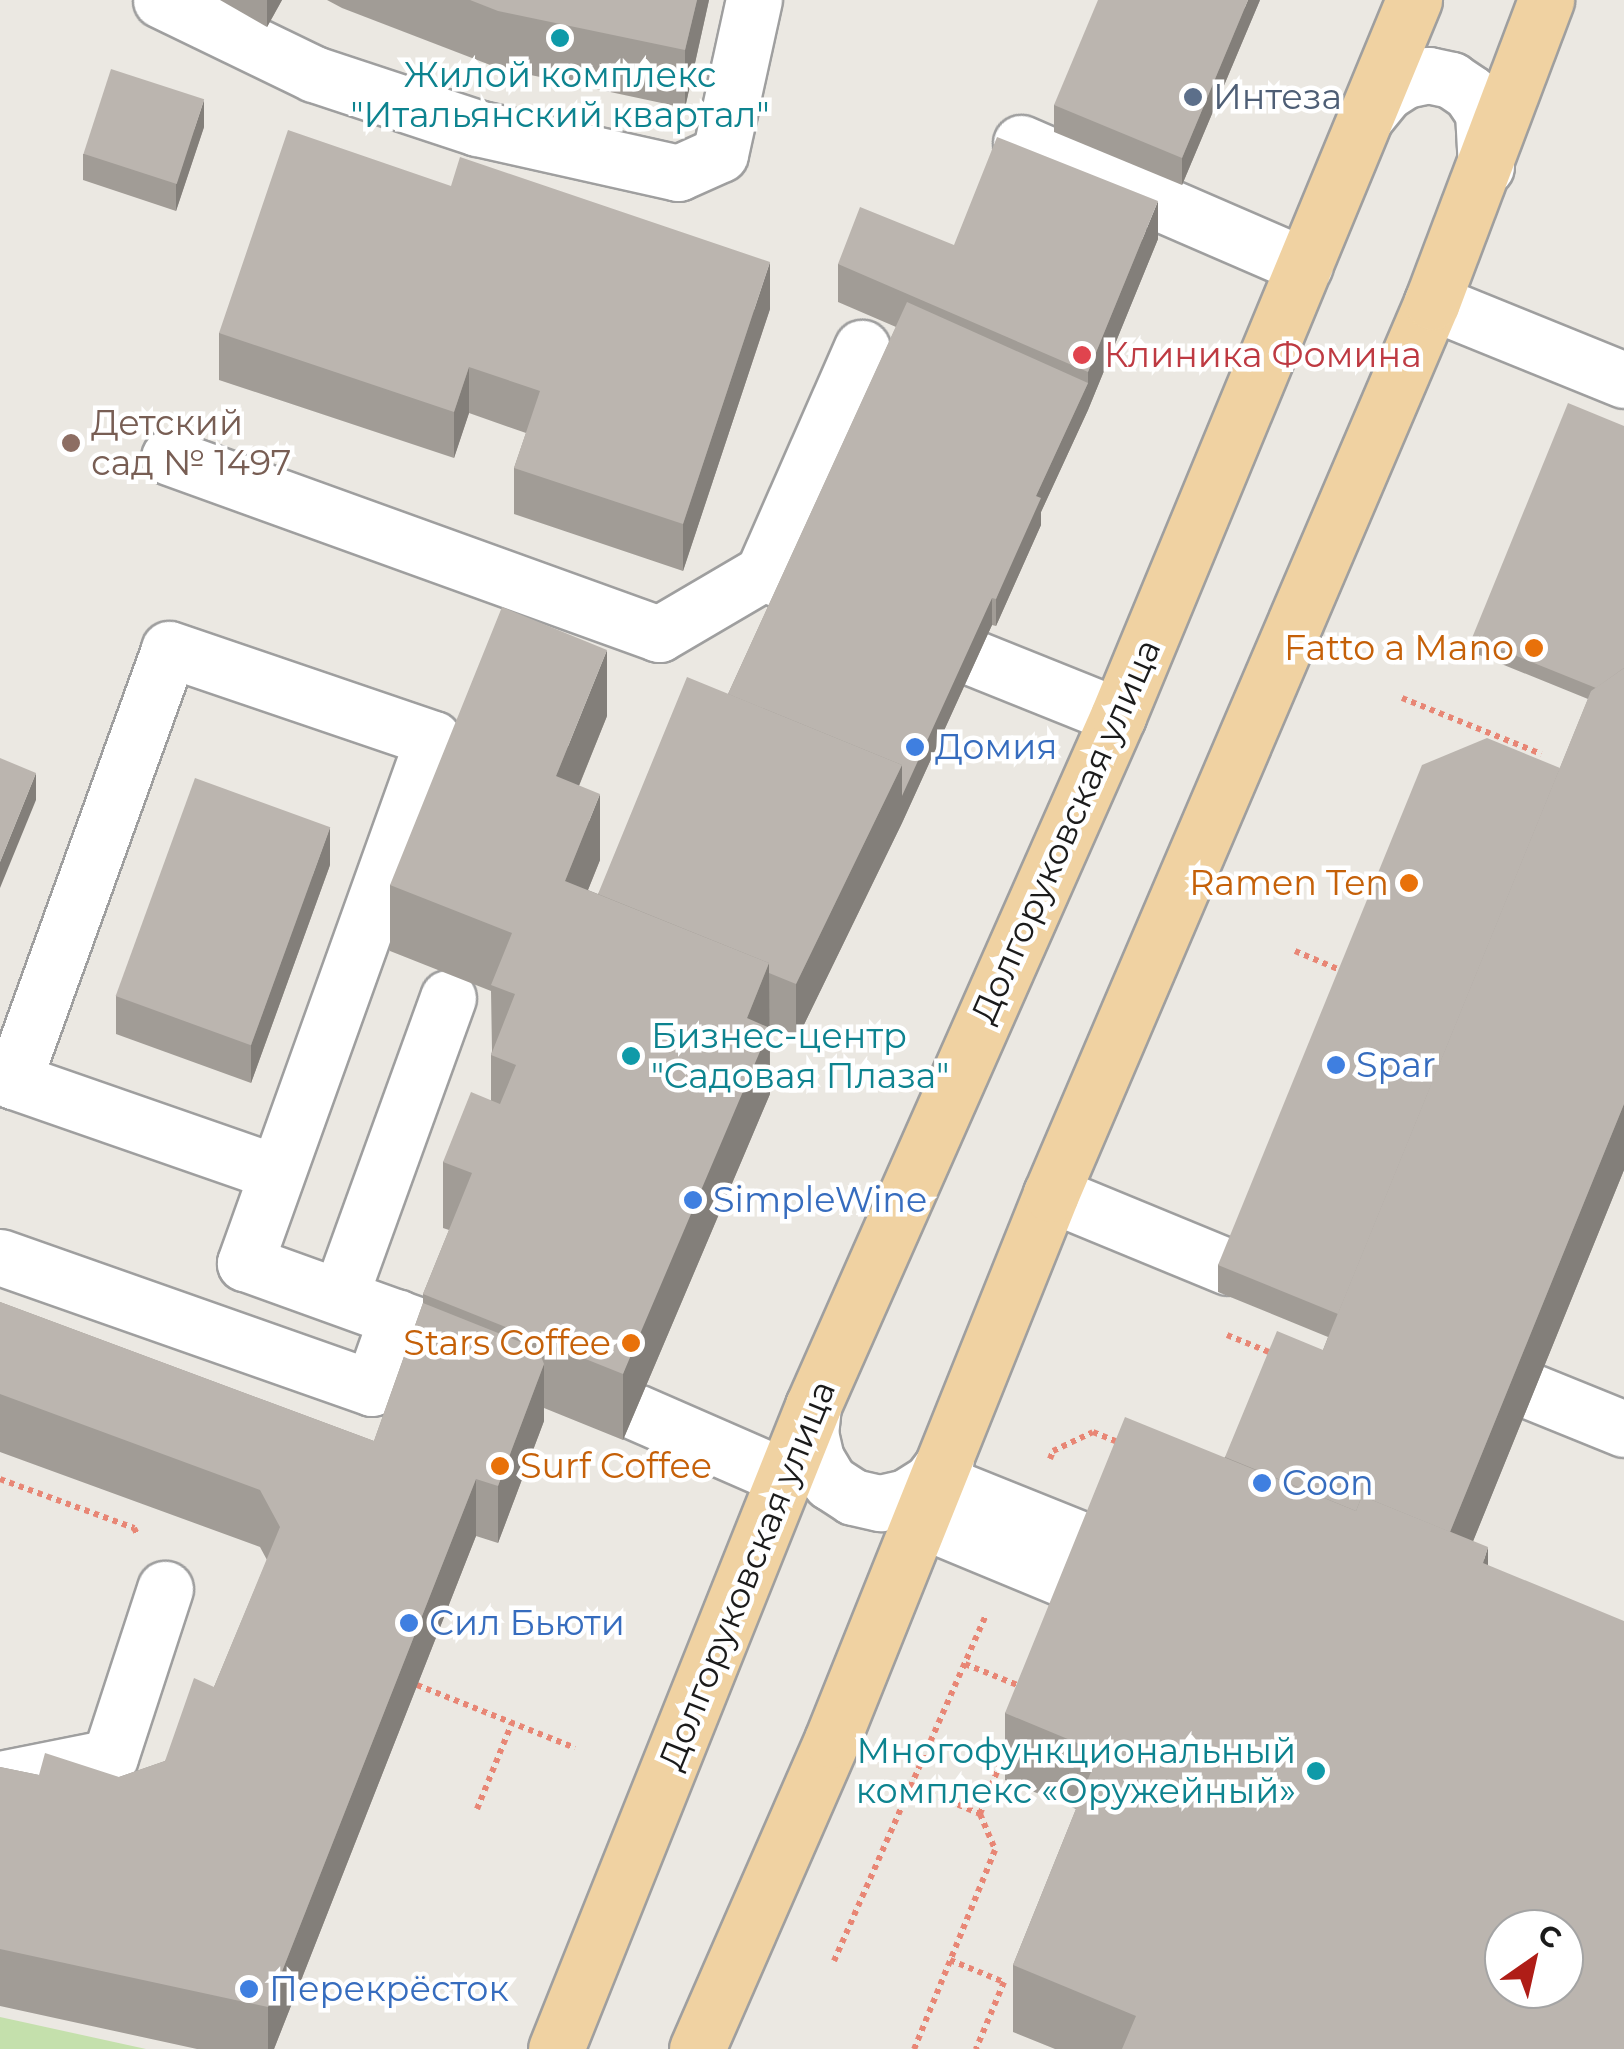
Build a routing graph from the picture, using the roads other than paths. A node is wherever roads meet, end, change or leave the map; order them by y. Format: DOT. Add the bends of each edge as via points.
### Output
graph roads {
  1 [pos="161,0"];
  2 [pos="754,0"];
  3 [pos="1414,0"];
  4 [pos="1546,0"];
  5 [pos="1365,118"];
  6 [pos="1020,143"];
  7 [pos="1486,167"];
  8 [pos="1305,266"];
  9 [pos="1432,302"];
  10 [pos="862,348"];
  11 [pos="1624,380"];
  12 [pos="169,457"];
  13 [pos="976,658"];
  14 [pos="1118,716"];
  15 [pos="448,998"];
  16 [pos="275,1172"];
  17 [pos="1051,1194"];
  18 [pos="0,1257"];
  19 [pos="1228,1267"];
  20 [pos="340,1296"];
  21 [pos="1533,1392"];
  22 [pos="813,1406"];
  23 [pos="636,1412"];
  24 [pos="1624,1429"];
  25 [pos="786,1477"];
  26 [pos="936,1488"];
  27 [pos="1092,1567"];
  28 [pos="165,1589"];
  29 [pos="0,1779"];
  30 [pos="556,2049"];
  31 [pos="697,2049"];
  1 -- 2 [label="street" via="314,74 476,128 678,173 720,154"];
  3 -- 5 [label="main road, Долгоруковская улица"];
  4 -- 7 [label="main road"];
  5 -- 7 [label="street" via="1404,80 1450,80 1483,112"];
  5 -- 8 [label="main road, Долгоруковская улица"];
  6 -- 8 [label="street"];
  7 -- 9 [label="main road"];
  8 -- 14 [label="main road, Долгоруковская улица"];
  9 -- 11 [label="street"];
  9 -- 17 [label="main road"];
  10 -- 12 [label="street" via="777,579 659,634"];
  13 -- 14 [label="street"];
  14 -- 22 [label="main road, Долгоруковская улица"];
  15 -- 20 [label="street"];
  16 -- 16 [label="street" via="13,1080 169,649 433,739"];
  16 -- 20 [label="street" via="245,1263"];
  17 -- 19 [label="street"];
  17 -- 26 [label="main road"];
  18 -- 20 [label="street" via="372,1388 416,1324"];
  21 -- 24 [label="street"];
  22 -- 25 [label="main road, Долгоруковская улица"];
  22 -- 26 [label="street" via="816,1459 830,1482 853,1498 880,1502 906,1497 930,1482"];
  23 -- 25 [label="street"];
  25 -- 30 [label="main road, Долгоруковская улица"];
  26 -- 27 [label="street" via="1018,1537"];
  26 -- 31 [label="main road"];
  28 -- 29 [label="street" via="110,1757"];
}
